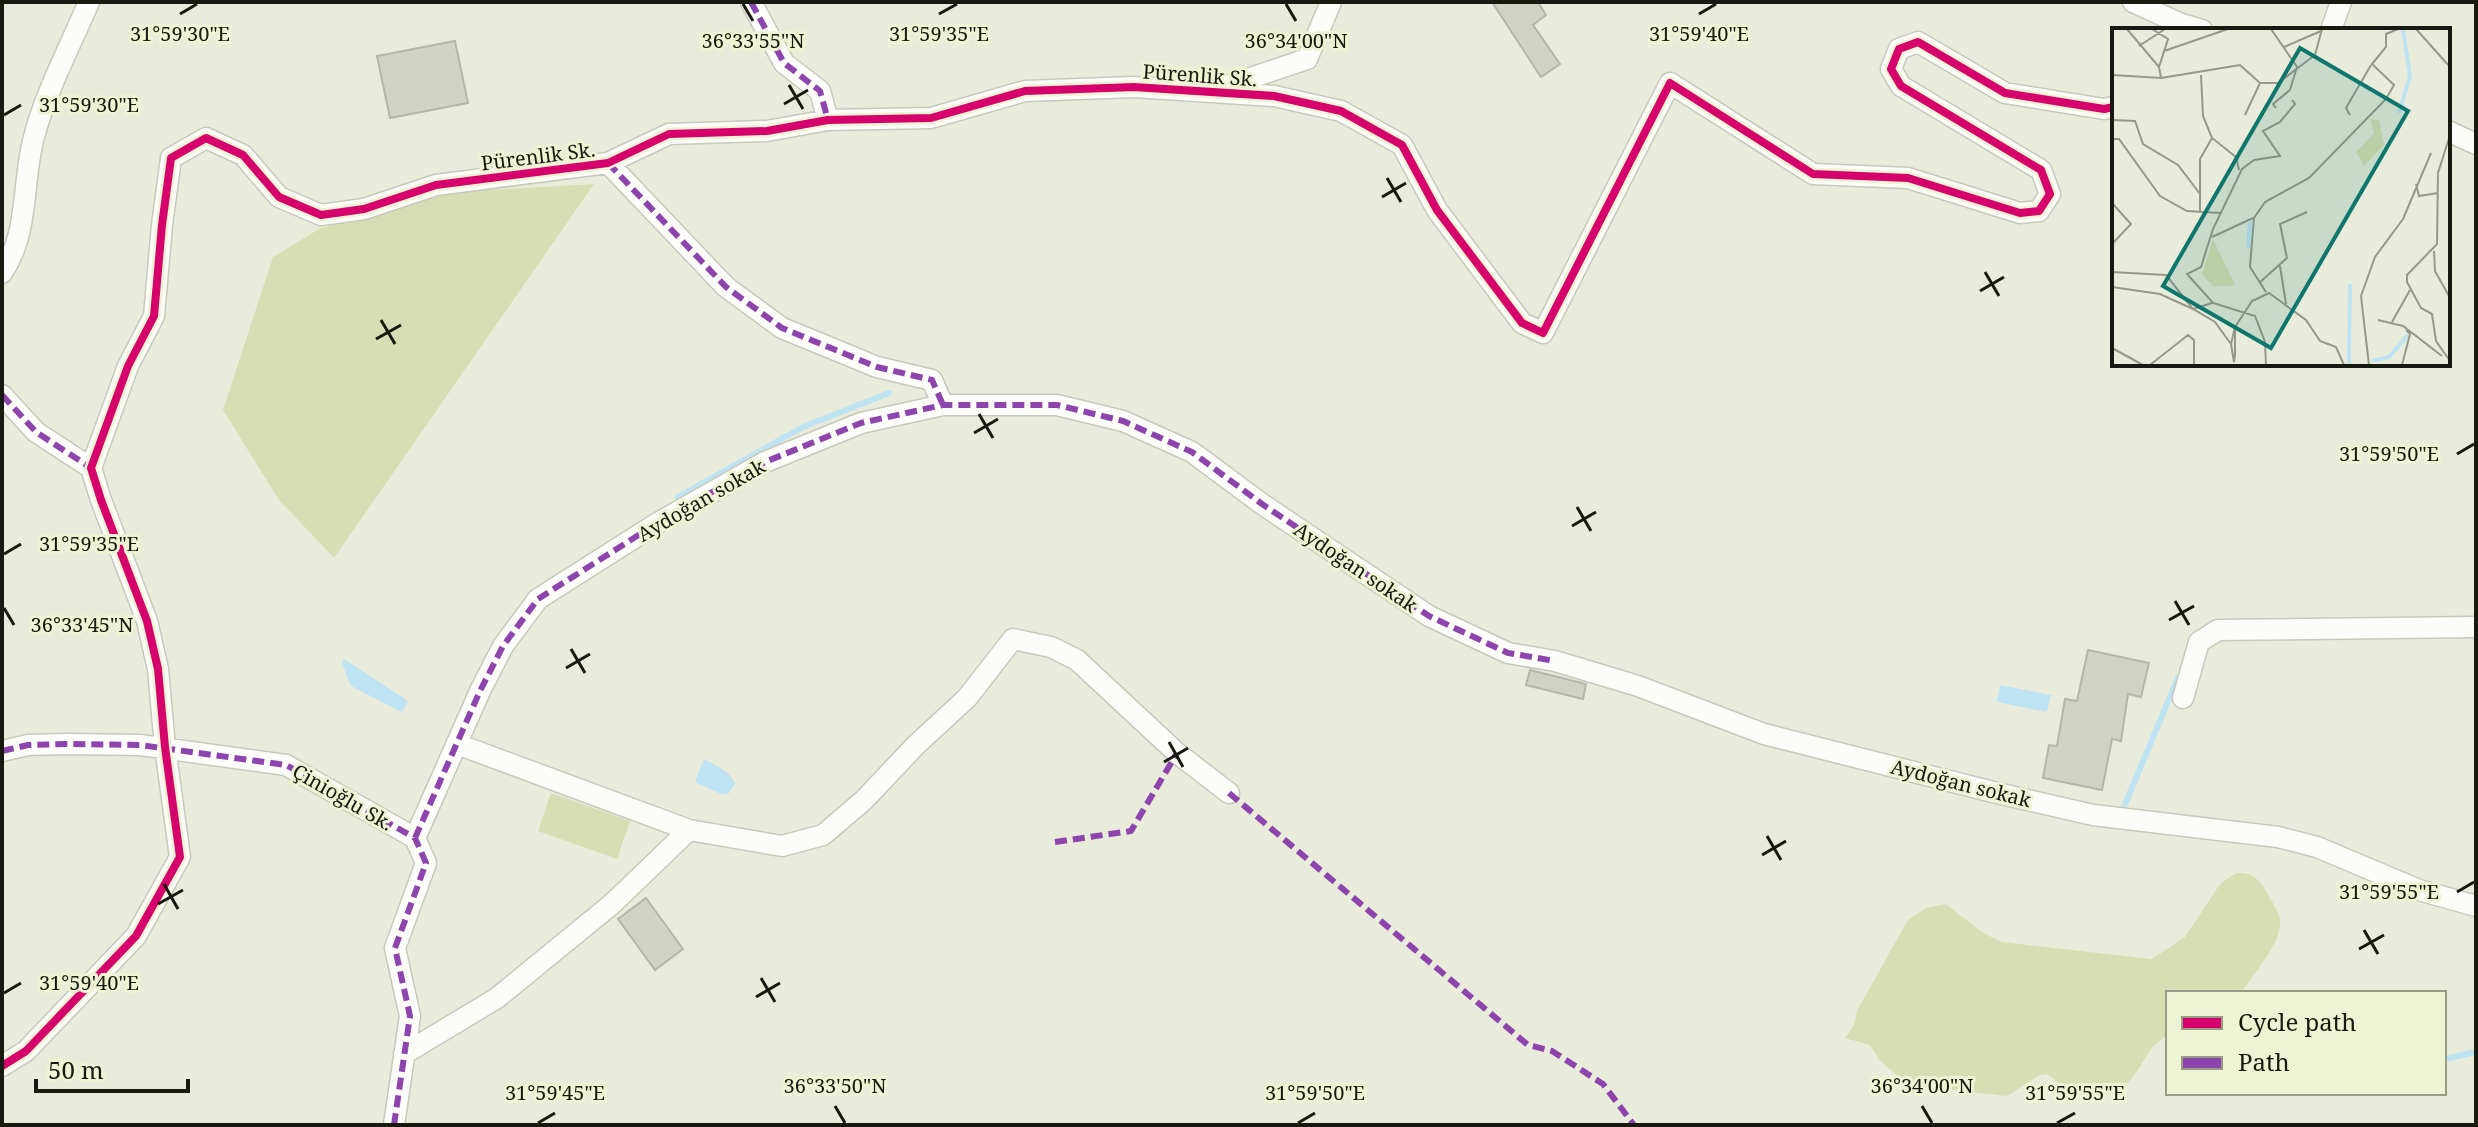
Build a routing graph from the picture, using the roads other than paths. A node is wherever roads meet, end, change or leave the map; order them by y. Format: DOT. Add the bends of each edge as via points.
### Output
graph roads {
  1 [pos="89,2"];
  2 [pos="751,2"];
  3 [pos="1331,2"];
  4 [pos="2133,2"];
  5 [pos="2341,2"];
  6 [pos="2195,28"];
  7 [pos="2332,28"];
  8 [pos="1210,92"];
  9 [pos="2112,107"];
  10 [pos="828,120"];
  11 [pos="2450,132"];
  12 [pos="2476,144"];
  13 [pos="608,163"];
  14 [pos="2,273"];
  15 [pos="2,395"];
  16 [pos="943,405"];
  17 [pos="91,468"];
  18 [pos="2476,627"];
  19 [pos="2183,698"];
  20 [pos="457,744"];
  21 [pos="165,747"];
  22 [pos="2,751"];
  23 [pos="1229,793"];
  24 [pos="689,830"];
  25 [pos="415,838"];
  26 [pos="2476,906"];
  27 [pos="404,1054"];
  28 [pos="2,1066"];
  29 [pos="394,1125"];
  1 -- 14 [label="street" via="33,141 22,229"];
  2 -- 10 [label="street" via="784,63 820,91"];
  3 -- 8 [label="street" via="1307,59"];
  4 -- 6 [label="street"];
  5 -- 7 [label="street"];
  8 -- 9 [label="street, Pürenlik Sk." via="1274,96 1341,111 1402,145 1437,210 1522,323 1543,333 1670,83 1813,174 1908,178 2020,213 2039,211 2050,194 2041,170 1901,86 1891,69 1899,49 1918,42 2005,93"];
  8 -- 10 [label="street, Pürenlik Sk." via="1134,87 1025,91 931,118"];
  10 -- 13 [label="street, Pürenlik Sk." via="767,131 669,134"];
  11 -- 12 [label="street"];
  13 -- 16 [label="street" via="726,287 782,328 877,367 932,380"];
  13 -- 17 [label="street, Pürenlik Sk." via="436,185 364,209 321,215 279,197 243,155 206,138 171,158 154,316 128,366"];
  15 -- 17 [label="street" via="36,432"];
  16 -- 20 [label="street, Aydoğan sokak" via="861,423 765,462 538,599 503,646"];
  16 -- 26 [label="street, Aydoğan sokak" via="1057,405 1123,421 1192,452 1429,616 1508,653 1638,686 1764,734 1993,792 2093,815 2278,837 2317,847 2419,890"];
  17 -- 21 [label="street" via="147,621 158,669"];
  18 -- 19 [label="street" via="2218,630 2199,642"];
  20 -- 24 [label="street"];
  20 -- 25 [label="street, Aydoğan sokak"];
  21 -- 22 [label="street, Çinioğlu Sk." via="66,744"];
  21 -- 25 [label="street, Çinioğlu Sk." via="286,765"];
  21 -- 28 [label="street" via="180,857 136,936 26,1051"];
  23 -- 24 [label="street" via="1177,753 1077,660 1051,647 1013,639 967,698 823,835 782,846"];
  24 -- 27 [label="street" via="612,904 497,998"];
  25 -- 27 [label="street, Çinioğlu Sk." via="426,863 395,948 410,1016"];
  27 -- 29 [label="street, Çinioğlu Sk."];
}
